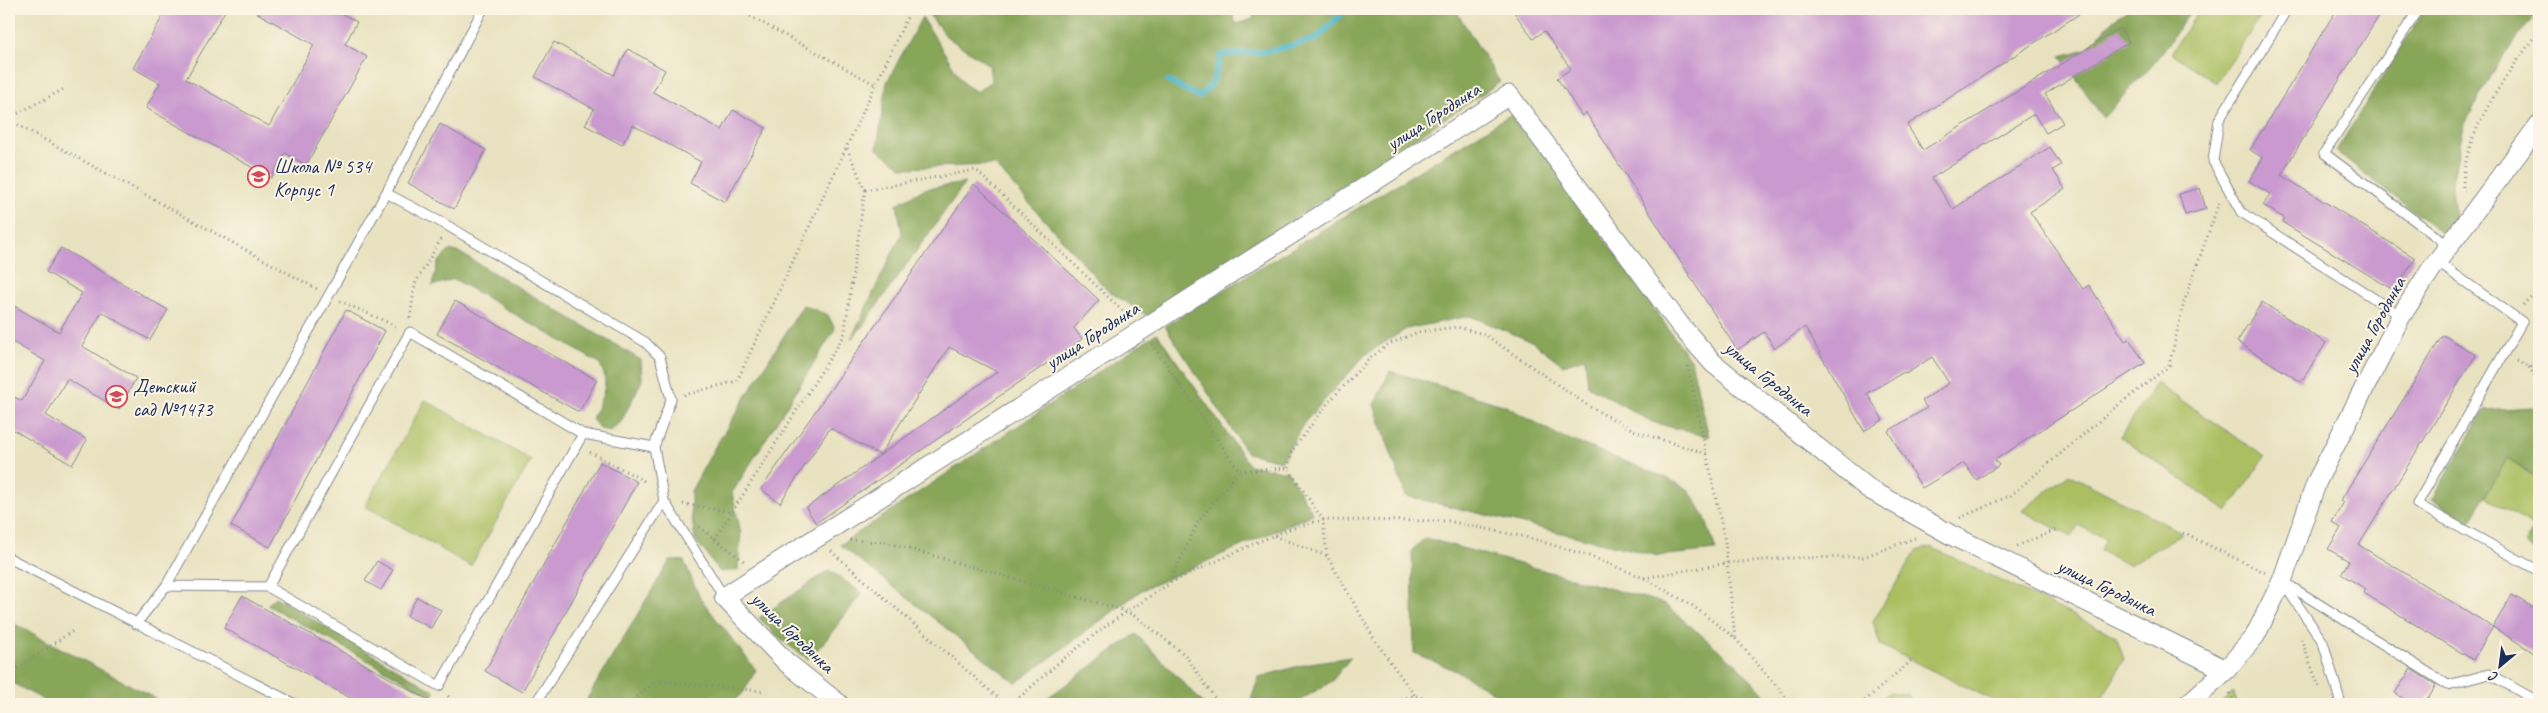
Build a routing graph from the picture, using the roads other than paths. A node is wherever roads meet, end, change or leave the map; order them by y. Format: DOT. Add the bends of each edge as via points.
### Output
graph roads {
  1 [pos="482,9"];
  2 [pos="2287,9"];
  3 [pos="2419,9"];
  4 [pos="2539,125"];
  5 [pos="386,193"];
  6 [pos="2449,246"];
  7 [pos="2437,262"];
  8 [pos="2401,316"];
  9 [pos="583,434"];
  10 [pos="654,447"];
  11 [pos="664,501"];
  12 [pos="9,558"];
  13 [pos="2539,571"];
  14 [pos="2282,581"];
  15 [pos="166,586"];
  16 [pos="268,587"];
  17 [pos="724,597"];
  18 [pos="136,624"];
  19 [pos="2226,670"];
  20 [pos="2539,702"];
  21 [pos="295,704"];
  22 [pos="536,704"];
  23 [pos="838,704"];
  24 [pos="2188,704"];
  25 [pos="2341,704"];
  1 -- 5 [label="lane"];
  2 -- 8 [label="lane" via="2219,120 2213,160 2241,212"];
  3 -- 6 [label="lane" via="2324,153"];
  4 -- 6 [label="street, улица Городянка"];
  5 -- 10 [label="lane" via="645,342 660,356 672,399"];
  5 -- 15 [label="lane"];
  6 -- 7 [label="street, улица Городянка"];
  7 -- 8 [label="street, улица Городянка"];
  7 -- 13 [label="lane" via="2522,322 2417,504"];
  8 -- 14 [label="street, улица Городянка" via="2317,481"];
  9 -- 10 [label="lane"];
  9 -- 16 [label="lane" via="439,686"];
  9 -- 16 [label="lane" via="410,332"];
  10 -- 11 [label="lane"];
  11 -- 17 [label="lane"];
  11 -- 22 [label="lane"];
  12 -- 18 [label="lane"];
  14 -- 19 [label="street, улица Городянка" via="2255,636"];
  14 -- 20 [label="lane" via="2448,686 2489,674"];
  14 -- 25 [label="lane" via="2323,642"];
  15 -- 16 [label="lane"];
  15 -- 18 [label="lane"];
  17 -- 19 [label="street, улица Городянка" via="1509,95 1713,364 1869,489 1938,527"];
  17 -- 23 [label="street, улица Городянка" via="786,662"];
  18 -- 21 [label="lane"];
  19 -- 24 [label="street, улица Городянка"];
}
